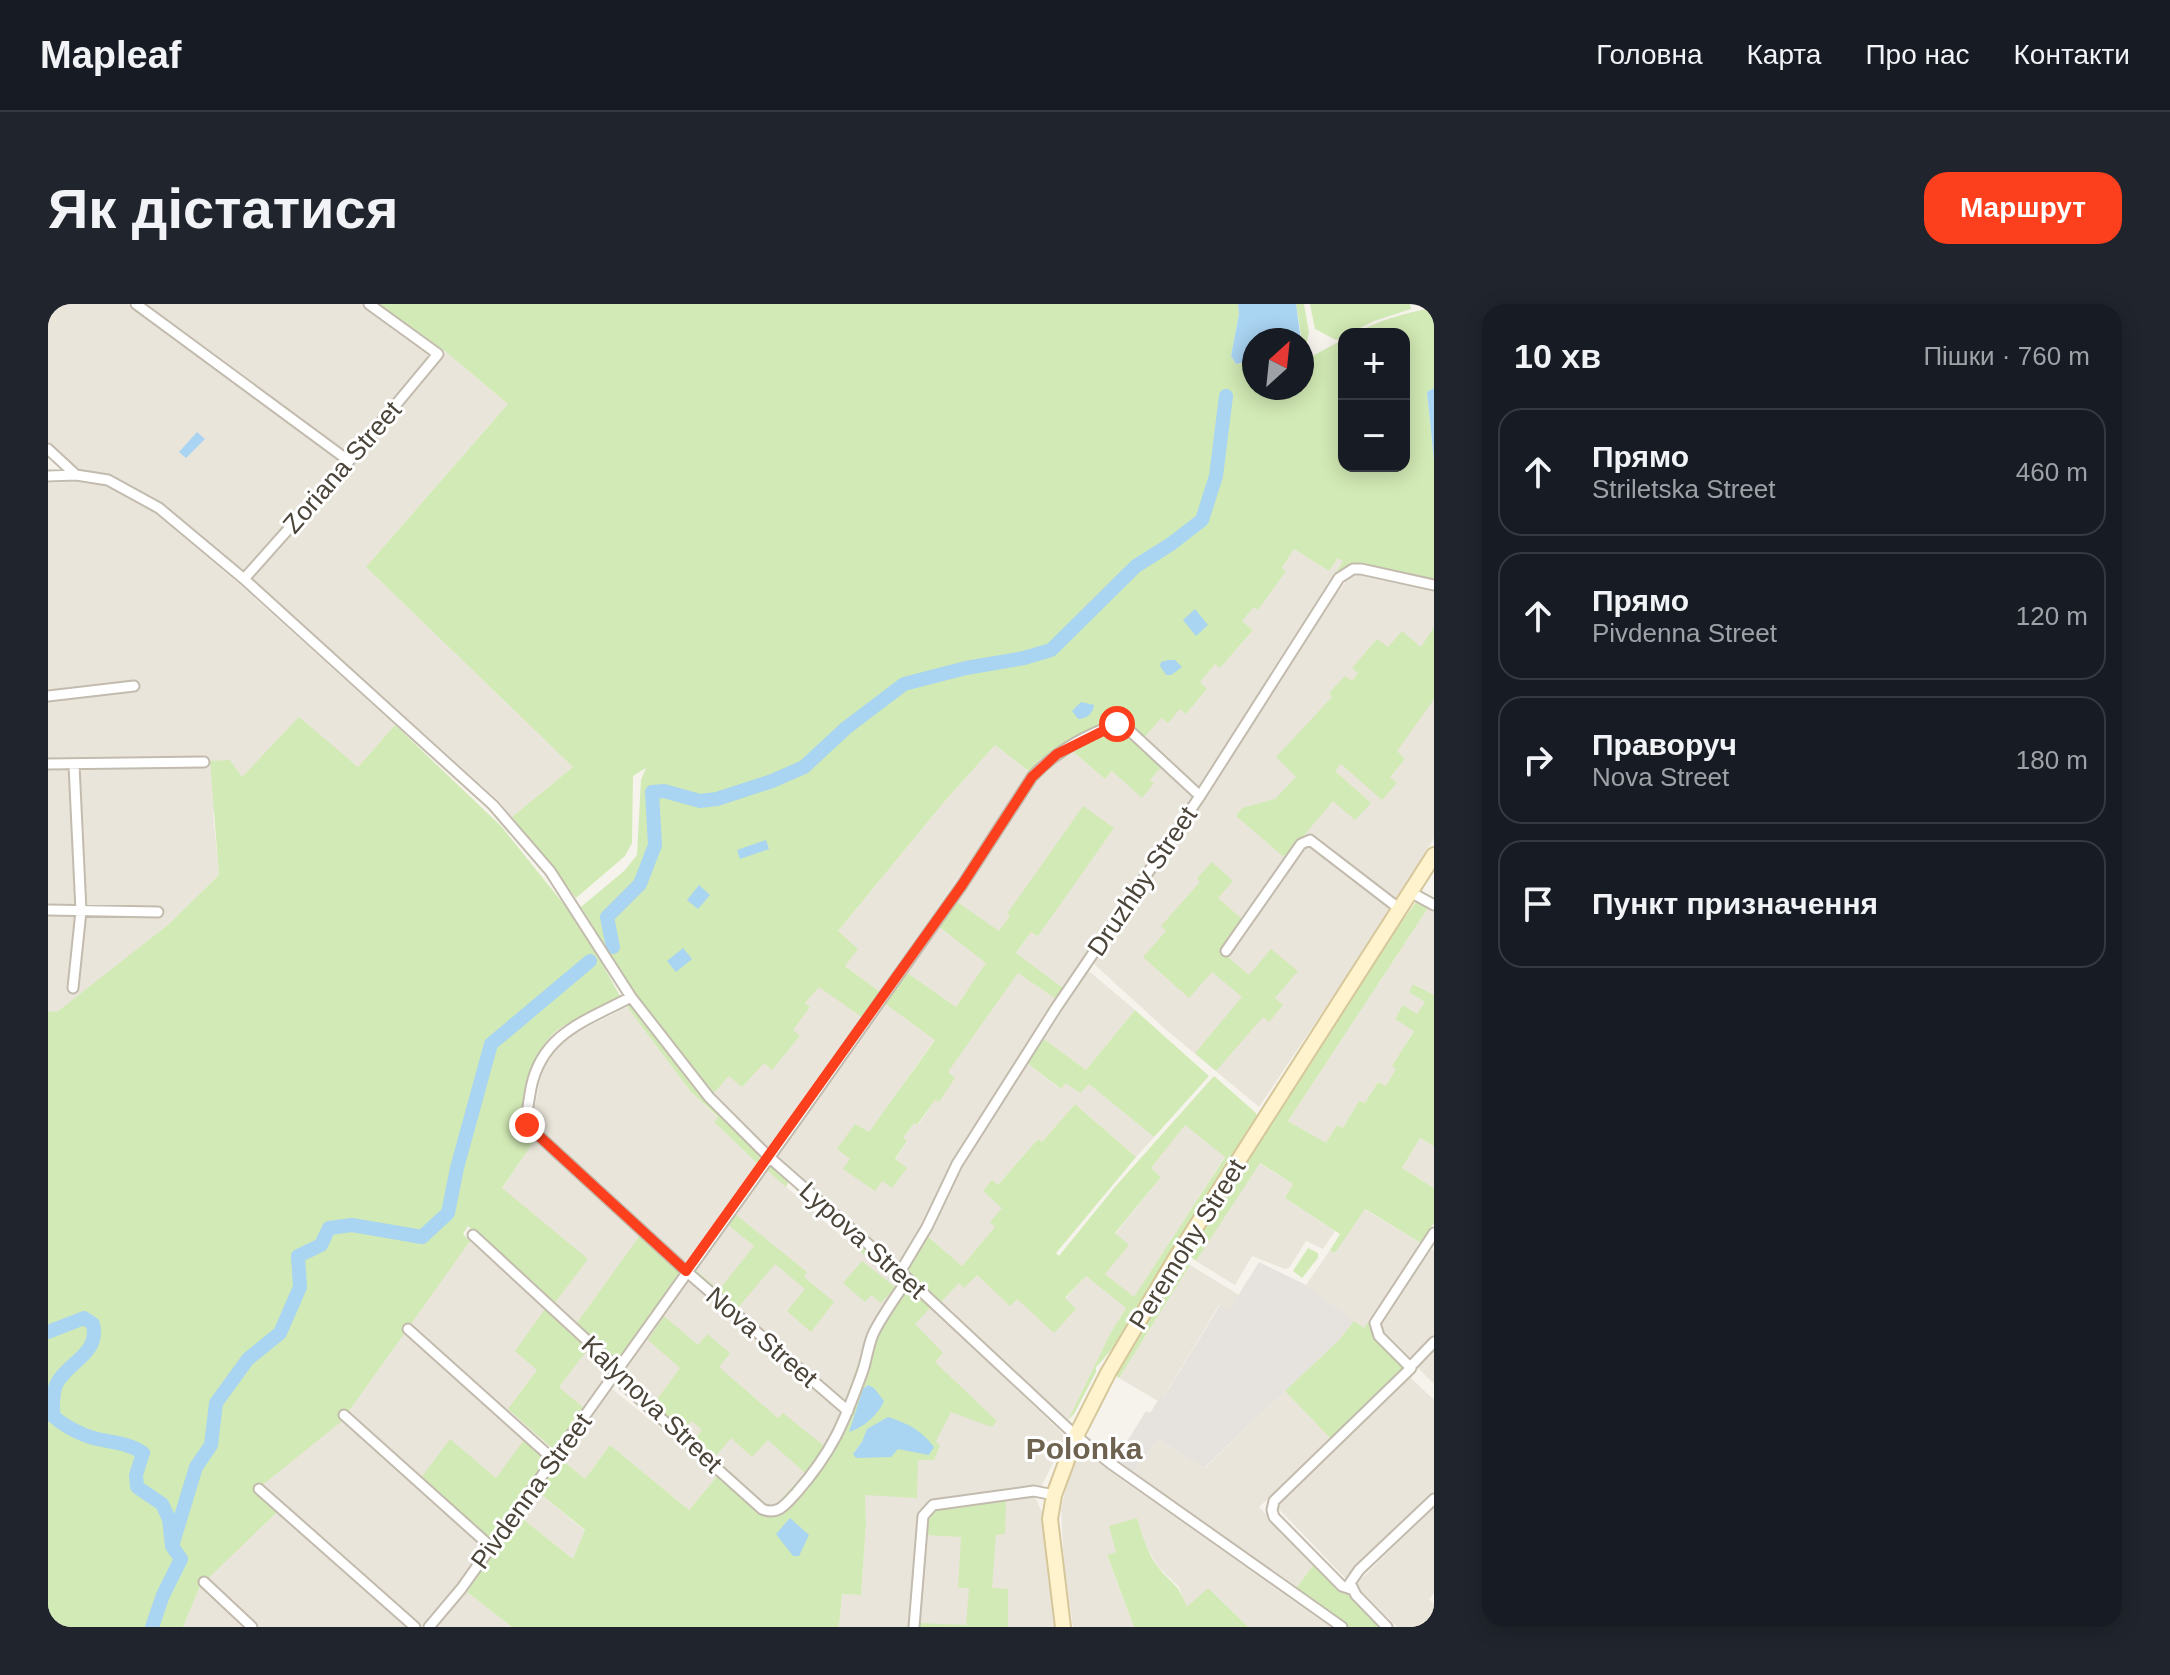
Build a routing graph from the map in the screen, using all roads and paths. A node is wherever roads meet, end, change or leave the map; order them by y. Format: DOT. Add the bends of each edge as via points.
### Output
graph roads {
  1 [pos="136,304"];
  2 [pos="369,304"];
  3 [pos="48,449"];
  4 [pos="349,461"];
  5 [pos="76,475"];
  6 [pos="48,476"];
  7 [pos="244,579"];
  8 [pos="1434,585"];
  9 [pos="134,686"];
  10 [pos="48,696"];
  11 [pos="204,762"];
  12 [pos="48,764"];
  13 [pos="74,765"];
  14 [pos="1200,796"];
  15 [pos="1434,855"];
  16 [pos="1412,893"];
  17 [pos="1434,905"];
  18 [pos="48,910"];
  19 [pos="1401,910"];
  20 [pos="81,911"];
  21 [pos="158,912"];
  22 [pos="1226,951"];
  23 [pos="73,988"];
  24 [pos="631,997"];
  25 [pos="769,1157"];
  26 [pos="1434,1233"];
  27 [pos="473,1235"];
  28 [pos="686,1271"];
  29 [pos="904,1275"];
  30 [pos="408,1329"];
  31 [pos="1434,1342"];
  32 [pos="1411,1368"];
  33 [pos="618,1369"];
  34 [pos="848,1411"];
  35 [pos="344,1415"];
  36 [pos="1076,1436"];
  37 [pos="554,1460"];
  38 [pos="259,1489"];
  39 [pos="1054,1495"];
  40 [pos="1434,1499"];
  41 [pos="490,1546"];
  42 [pos="204,1582"];
  43 [pos="1351,1589"];
  44 [pos="252,1627"];
  45 [pos="415,1627"];
  46 [pos="429,1627"];
  47 [pos="914,1627"];
  48 [pos="1063,1627"];
  49 [pos="1342,1627"];
  50 [pos="1387,1627"];
  1 -- 4 [label="street"];
  2 -- 4 [label="street, Zoriana Street" via="438,354"];
  3 -- 5 [label="street"];
  4 -- 7 [label="street, Zoriana Street"];
  5 -- 6 [label="street, Lypova Street"];
  5 -- 7 [label="street, Lypova Street" via="108,480 159,508"];
  7 -- 24 [label="street, Lypova Street" via="493,805 550,871"];
  8 -- 14 [label="street, Druzhby Street" via="1361,569 1339,578"];
  9 -- 10 [label="street"];
  11 -- 13 [label="street"];
  12 -- 13 [label="street"];
  13 -- 20 [label="street"];
  14 -- 25 [label="street, Pivdenna Street" via="1117,724 1046,762"];
  14 -- 29 [label="street, Druzhby Street" via="957,1164"];
  15 -- 16 [label="main road, Peremohy Street"];
  16 -- 17 [label="street"];
  16 -- 19 [label="main road, Peremohy Street"];
  18 -- 20 [label="street"];
  19 -- 22 [label="street" via="1305,841"];
  19 -- 36 [label="main road, Peremohy Street" via="1176,1258"];
  20 -- 21 [label="street"];
  20 -- 23 [label="street"];
  24 -- 25 [label="street, Lypova Street" via="709,1097"];
  24 -- 28 [label="street, Nova Street" via="557,1037 540,1059 527,1125"];
  25 -- 28 [label="street, Pivdenna Street"];
  25 -- 29 [label="street, Lypova Street"];
  26 -- 32 [label="street" via="1375,1323 1379,1336"];
  27 -- 33 [label="street, Kalynova Street"];
  28 -- 33 [label="street, Pivdenna Street"];
  28 -- 34 [label="street, Nova Street"];
  29 -- 34 [label="street, Kalynova Street" via="873,1334"];
  29 -- 36 [label="street, Lypova Street"];
  30 -- 37 [label="street"];
  31 -- 32 [label="street"];
  32 -- 43 [label="street" via="1274,1501 1274,1517"];
  33 -- 34 [label="street, Kalynova Street" via="625,1386 648,1409 769,1512 785,1505 816,1469"];
  33 -- 37 [label="street, Pivdenna Street"];
  35 -- 41 [label="street"];
  36 -- 39 [label="main road, Peremohy Street"];
  36 -- 49 [label="street, Lypova Street"];
  37 -- 41 [label="street, Pivdenna Street"];
  38 -- 45 [label="street"];
  39 -- 47 [label="street" via="1034,1491 927,1510"];
  39 -- 48 [label="main road, Peremohy Street" via="1050,1519"];
  40 -- 43 [label="street" via="1359,1570"];
  41 -- 46 [label="street, Pivdenna Street"];
  42 -- 44 [label="street"];
  43 -- 50 [label="street"];
}
